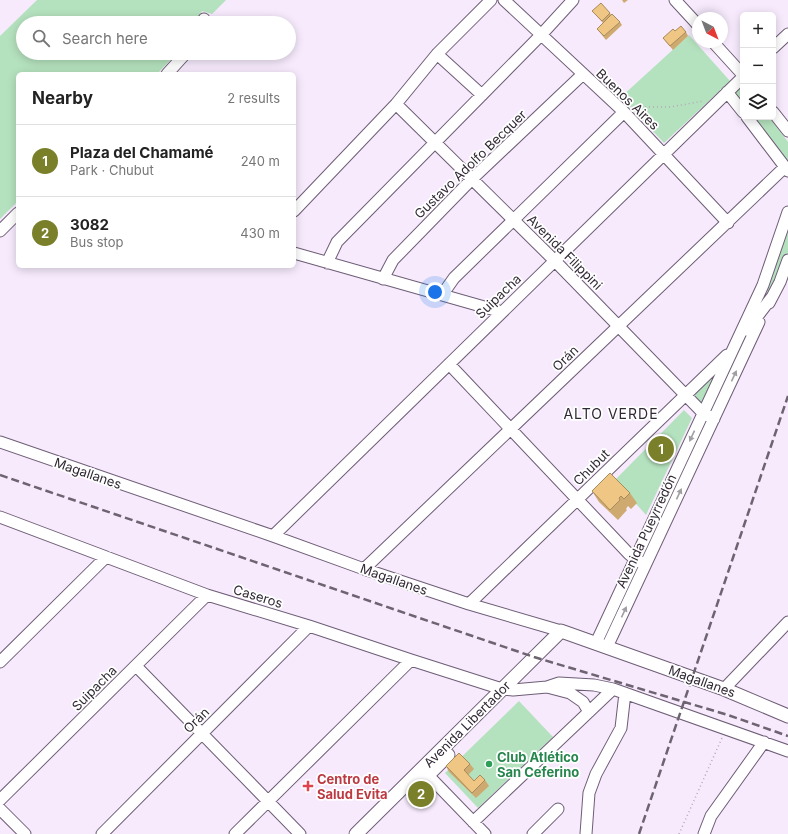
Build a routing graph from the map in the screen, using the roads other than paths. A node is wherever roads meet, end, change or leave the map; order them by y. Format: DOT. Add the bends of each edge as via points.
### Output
graph roads {
  1 [pos="491,0"];
  2 [pos="504,0"];
  3 [pos="573,0"];
  4 [pos="675,0"];
  5 [pos="692,18"];
  6 [pos="541,34"];
  7 [pos="788,34"];
  8 [pos="776,45"];
  9 [pos="718,48"];
  10 [pos="437,54"];
  11 [pos="180,60"];
  12 [pos="169,72"];
  13 [pos="740,73"];
  14 [pos="582,74"];
  15 [pos="740,79"];
  16 [pos="728,92"];
  17 [pos="482,95"];
  18 [pos="396,104"];
  19 [pos="740,108"];
  20 [pos="624,112"];
  21 [pos="776,116"];
  22 [pos="749,120"];
  23 [pos="788,130"];
  24 [pos="435,142"];
  25 [pos="664,155"];
  26 [pos="786,169"];
  27 [pos="472,179"];
  28 [pos="296,209"];
  29 [pos="788,212"];
  30 [pos="16,214"];
  31 [pos="514,220"];
  32 [pos="728,223"];
  33 [pos="0,231"];
  34 [pos="296,254"];
  35 [pos="788,260"];
  36 [pos="555,261"];
  37 [pos="327,263"];
  38 [pos="384,279"];
  39 [pos="442,295"];
  40 [pos="772,297"];
  41 [pos="502,312"];
  42 [pos="619,326"];
  43 [pos="732,350"];
  44 [pos="449,364"];
  45 [pos="686,394"];
  46 [pos="703,413"];
  47 [pos="714,419"];
  48 [pos="511,429"];
  49 [pos="0,442"];
  50 [pos="578,500"];
  51 [pos="1,519"];
  52 [pos="273,536"];
  53 [pos="106,557"];
  54 [pos="635,559"];
  55 [pos="646,564"];
  56 [pos="364,569"];
  57 [pos="207,595"];
  58 [pos="469,604"];
  59 [pos="788,622"];
  60 [pos="309,626"];
  61 [pos="566,632"];
  62 [pos="602,645"];
  63 [pos="411,660"];
  64 [pos="0,662"];
  65 [pos="136,666"];
  66 [pos="547,687"];
  67 [pos="507,689"];
  68 [pos="613,689"];
  69 [pos="724,689"];
  70 [pos="625,693"];
  71 [pos="588,712"];
  72 [pos="788,716"];
  73 [pos="202,734"];
  74 [pos="764,742"];
  75 [pos="788,750"];
  76 [pos="425,772"];
  77 [pos="0,800"];
  78 [pos="268,801"];
  79 [pos="0,809"];
  80 [pos="558,809"];
  81 [pos="473,822"];
  82 [pos="25,834"];
  83 [pos="102,834"];
  84 [pos="235,834"];
  85 [pos="300,834"];
  86 [pos="356,834"];
  87 [pos="369,834"];
  88 [pos="472,834"];
  89 [pos="485,834"];
  90 [pos="533,834"];
  91 [pos="586,834"];
  92 [pos="704,834"];
  1 -- 10 [label="street"];
  2 -- 6 [label="street, Buenos Aires"];
  3 -- 6 [label="street"];
  4 -- 5 [label="street"];
  6 -- 14 [label="street, Buenos Aires"];
  6 -- 17 [label="street"];
  7 -- 8 [label="street"];
  9 -- 13 [label="street"];
  10 -- 17 [label="street"];
  10 -- 18 [label="street"];
  11 -- 12 [label="street"];
  14 -- 20 [label="street, Buenos Aires"];
  14 -- 27 [label="street, Gustavo Adolfo Becquer"];
  15 -- 16 [label="street, Suipacha"];
  16 -- 19 [label="street"];
  16 -- 25 [label="street, Suipacha"];
  17 -- 24 [label="street"];
  18 -- 24 [label="street, Avenida Filippini"];
  18 -- 28 [label="street"];
  20 -- 25 [label="street, Buenos Aires"];
  20 -- 31 [label="street"];
  21 -- 23 [label="street"];
  22 -- 26 [label="street"];
  24 -- 27 [label="street, Avenida Filippini"];
  24 -- 37 [label="street" via="337,242"];
  25 -- 32 [label="street, Buenos Aires"];
  25 -- 36 [label="street, Suipacha"];
  26 -- 32 [label="street, Orán"];
  27 -- 31 [label="street, Avenida Filippini"];
  27 -- 38 [label="street, Gustavo Adolfo Becquer" via="393,260"];
  29 -- 43 [label="street, Avenida Pueyrredón" via="763,285"];
  30 -- 33 [label="street"];
  31 -- 36 [label="street, Avenida Filippini"];
  31 -- 39 [label="street" via="454,278"];
  32 -- 42 [label="street, Orán"];
  34 -- 37 [label="street"];
  35 -- 40 [label="street, Avenida Pueyrredón"];
  36 -- 41 [label="street, Suipacha"];
  36 -- 42 [label="street, Avenida Filippini"];
  37 -- 38 [label="street"];
  38 -- 39 [label="street"];
  39 -- 41 [label="street"];
  40 -- 43 [label="street, Avenida Pueyrredón"];
  47 -- 40 [label="street, Avenida Pueyrredón, one-way"];
  41 -- 44 [label="street, Suipacha"];
  42 -- 45 [label="street, Avenida Filippini"];
  42 -- 48 [label="street, Orán"];
  43 -- 45 [label="street, Chubut"];
  43 -- 46 [label="street, Avenida Pueyrredón"];
  44 -- 48 [label="street"];
  44 -- 52 [label="street, Suipacha"];
  45 -- 46 [label="street, Avenida Filippini"];
  45 -- 50 [label="street, Chubut"];
  46 -- 47 [label="street, Avenida Filippini"];
  46 -- 54 [label="street, Avenida Pueyrredón, one-way"];
  55 -- 47 [label="street, Avenida Pueyrredón, one-way"];
  48 -- 50 [label="street"];
  48 -- 56 [label="street, Orán"];
  49 -- 52 [label="street, Magallanes"];
  50 -- 54 [label="street"];
  50 -- 58 [label="street, Chubut"];
  51 -- 53 [label="street, Caseros"];
  52 -- 56 [label="street, Magallanes"];
  53 -- 57 [label="street, Caseros"];
  53 -- 64 [label="street"];
  54 -- 55 [label="street"];
  54 -- 62 [label="street, Avenida Pueyrredón"];
  62 -- 55 [label="street, Avenida Pueyrredón, one-way"];
  56 -- 58 [label="street, Magallanes"];
  57 -- 60 [label="street, Caseros"];
  57 -- 65 [label="street, Suipacha"];
  58 -- 61 [label="street, Magallanes"];
  59 -- 69 [label="street"];
  60 -- 63 [label="street, Caseros"];
  60 -- 73 [label="street, Orán"];
  61 -- 62 [label="main road, Magallanes"];
  61 -- 67 [label="main road, Avenida Libertador"];
  62 -- 69 [label="main road, Magallanes"];
  63 -- 67 [label="street, Caseros"];
  63 -- 78 [label="street"];
  65 -- 73 [label="street"];
  65 -- 77 [label="street, Suipacha"];
  66 -- 67 [label="street"];
  66 -- 68 [label="street" via="559,683"];
  66 -- 71 [label="street" via="570,693 583,702"];
  67 -- 76 [label="main road, Avenida Libertador"];
  68 -- 70 [label="street"];
  68 -- 71 [label="street"];
  69 -- 72 [label="main road, Magallanes"];
  70 -- 74 [label="street"];
  70 -- 91 [label="street" via="621,728 596,774 589,793"];
  71 -- 81 [label="street"];
  73 -- 78 [label="street"];
  73 -- 83 [label="street, Orán"];
  74 -- 75 [label="street"];
  74 -- 92 [label="street" via="711,816"];
  76 -- 81 [label="street"];
  76 -- 86 [label="main road, Avenida Libertador"];
  76 -- 87 [label="main road, Avenida Libertador"];
  78 -- 84 [label="street"];
  78 -- 85 [label="street"];
  79 -- 82 [label="street"];
  80 -- 90 [label="street"];
  81 -- 88 [label="street"];
  81 -- 89 [label="street"];
}
